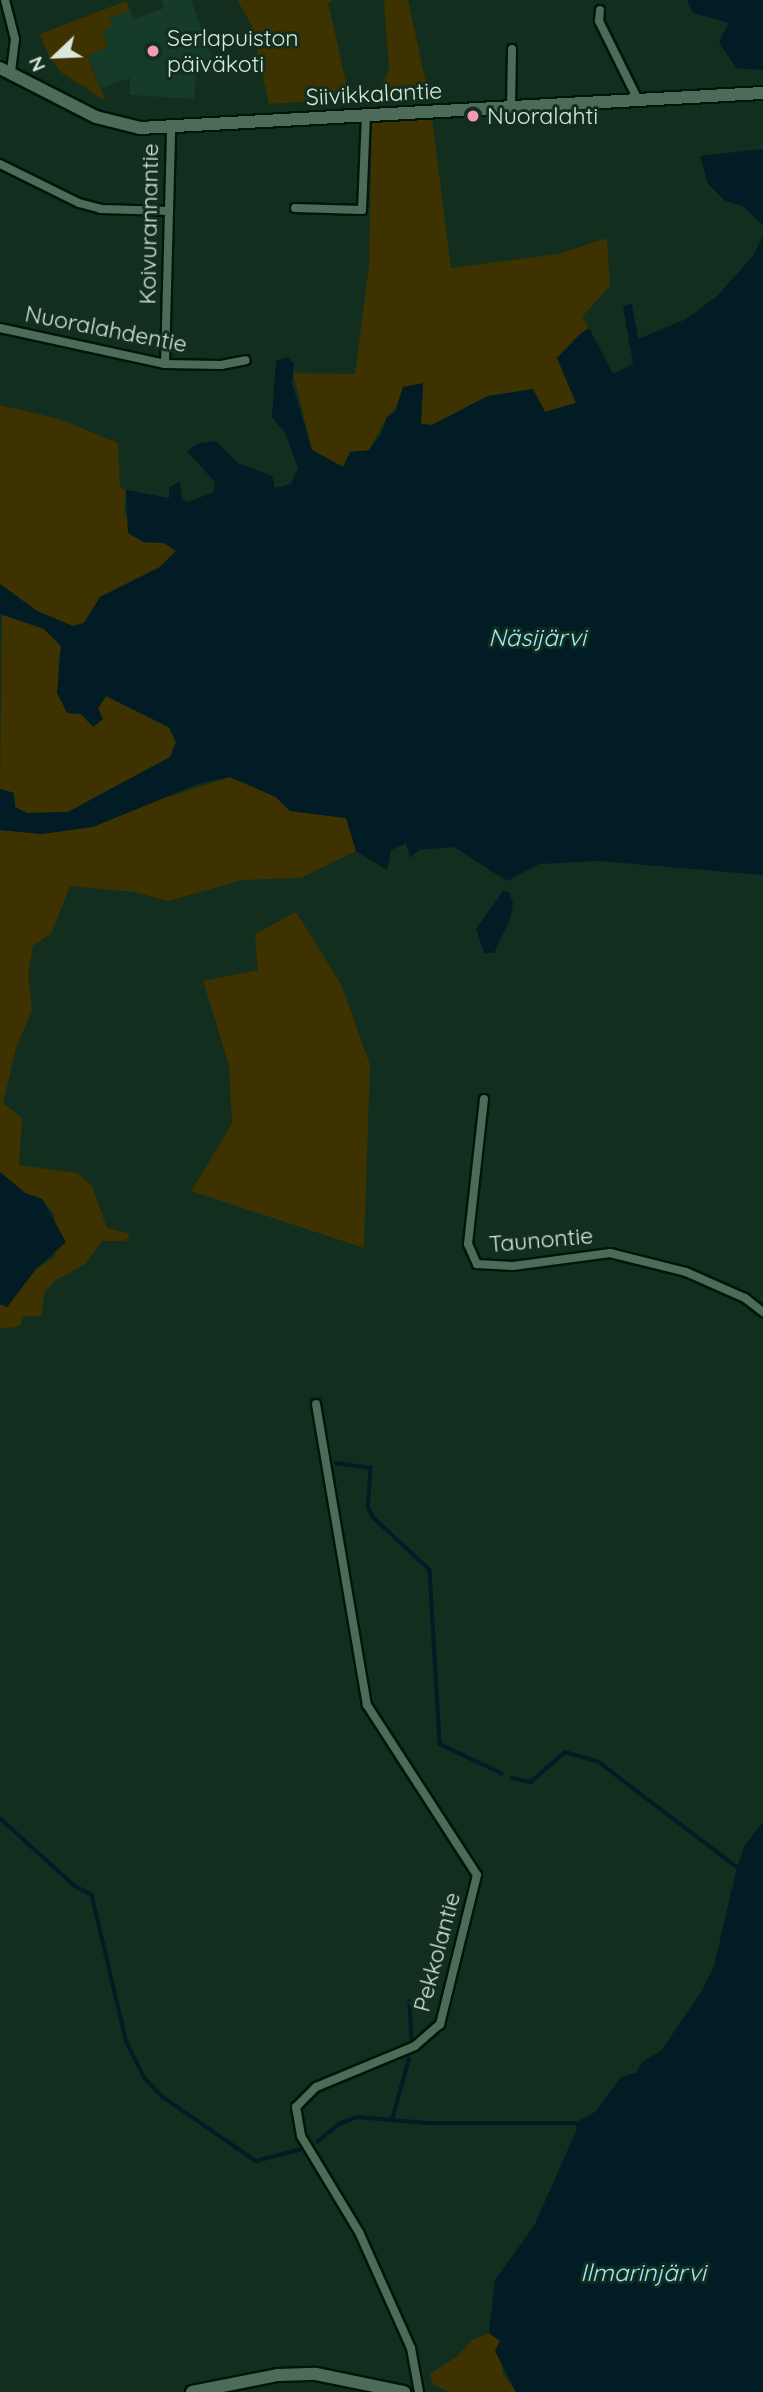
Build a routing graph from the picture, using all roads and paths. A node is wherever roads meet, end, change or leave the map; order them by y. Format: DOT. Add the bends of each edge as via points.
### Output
graph roads {
  1 [pos="5,0"];
  2 [pos="600,10"];
  3 [pos="512,49"];
  4 [pos="6,70"];
  5 [pos="763,93"];
  6 [pos="638,100"];
  7 [pos="511,107"];
  8 [pos="366,115"];
  9 [pos="171,128"];
  10 [pos="0,164"];
  11 [pos="295,208"];
  12 [pos="169,212"];
  13 [pos="0,328"];
  14 [pos="246,360"];
  15 [pos="165,364"];
  16 [pos="484,1099"];
  17 [pos="763,1312"];
  18 [pos="316,1404"];
  19 [pos="192,2392"];
  20 [pos="404,2392"];
  21 [pos="419,2392"];
  1 -- 4 [label="street" via="15,39"];
  2 -- 6 [label="street" via="599,21"];
  3 -- 7 [label="street"];
  4 -- 9 [label="main road, Siivikkalantie" via="105,121"];
  5 -- 6 [label="main road, Siivikkalantie"];
  6 -- 7 [label="main road, Siivikkalantie"];
  7 -- 8 [label="main road, Siivikkalantie"];
  8 -- 9 [label="main road, Siivikkalantie"];
  8 -- 11 [label="street" via="362,210"];
  9 -- 12 [label="street, Koivurannantie"];
  10 -- 12 [label="street" via="79,203 101,209"];
  12 -- 15 [label="street, Koivurannantie"];
  13 -- 15 [label="street, Nuoralahdentie"];
  14 -- 15 [label="street, Nuoralahdentie" via="221,365"];
  16 -- 17 [label="street, Taunontie" via="468,1244 477,1264 513,1266 610,1253 686,1272 745,1298"];
  18 -- 21 [label="street, Pekkolantie" via="367,1704 477,1875 440,2024 415,2046 316,2087 296,2107 301,2136 359,2232 411,2348"];
  19 -- 20 [label="main road" via="268,2377 316,2374"];
}
